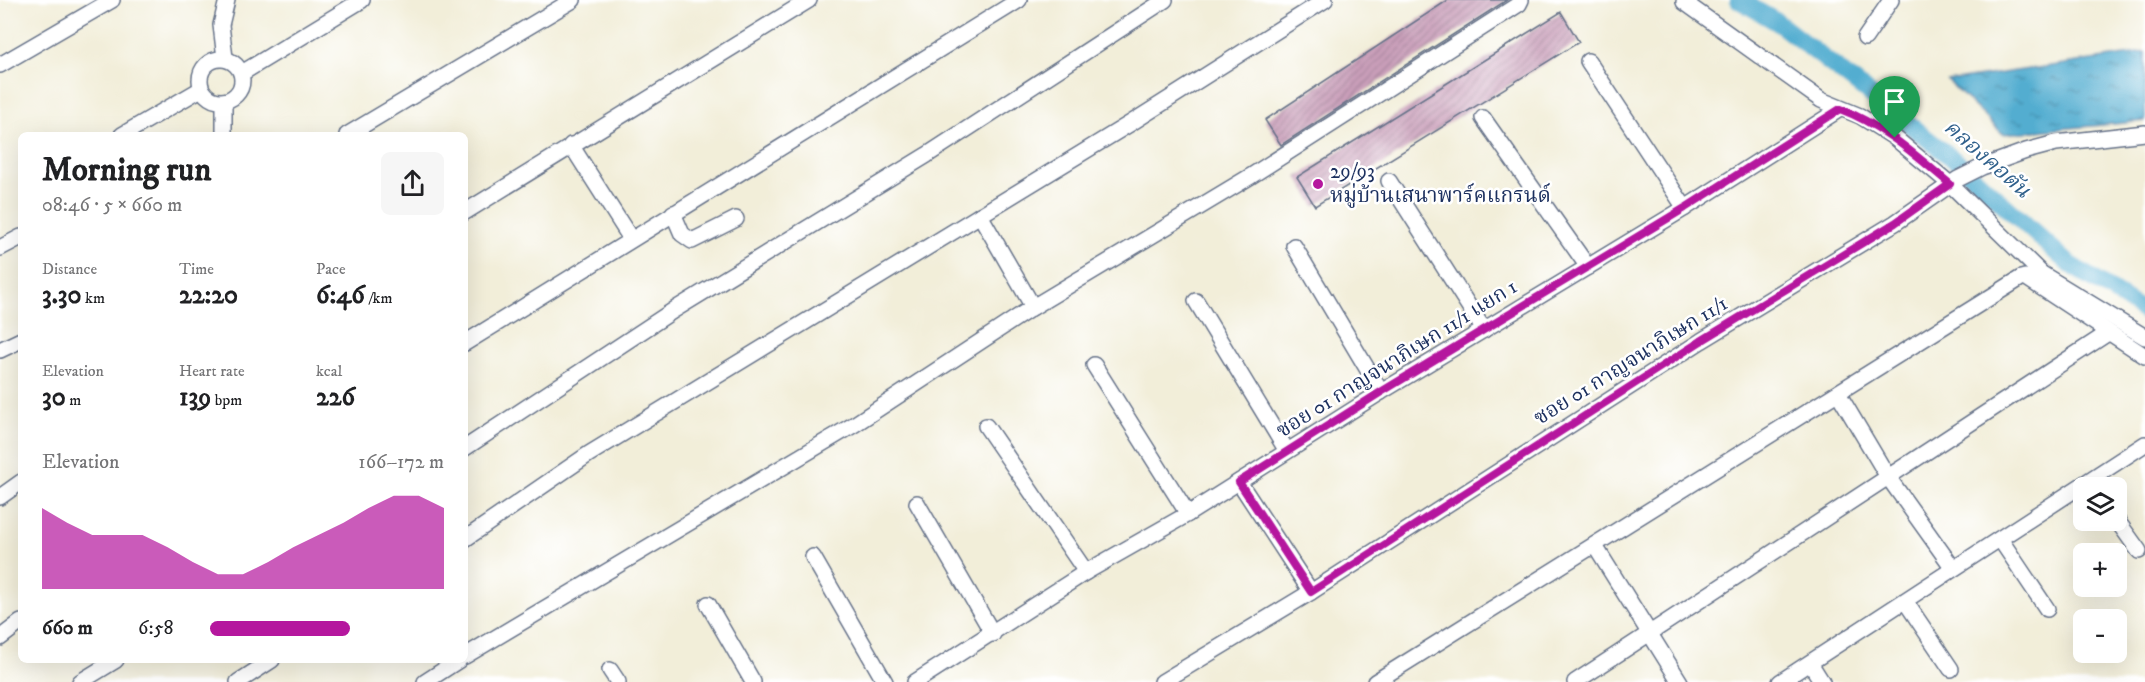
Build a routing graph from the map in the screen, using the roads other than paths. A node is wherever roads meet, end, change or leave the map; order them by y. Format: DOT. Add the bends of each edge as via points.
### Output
graph roads {
  1 [pos="112,0"];
  2 [pos="227,0"];
  3 [pos="362,0"];
  4 [pos="573,0"];
  5 [pos="809,0"];
  6 [pos="1018,0"];
  7 [pos="1165,0"];
  8 [pos="1325,0"];
  9 [pos="1521,0"];
  10 [pos="1891,0"];
  11 [pos="1684,2"];
  12 [pos="1865,38"];
  13 [pos="225,58"];
  14 [pos="1588,61"];
  15 [pos="0,64"];
  16 [pos="242,73"];
  17 [pos="201,89"];
  18 [pos="224,101"];
  19 [pos="1840,109"];
  20 [pos="1483,118"];
  21 [pos="127,132"];
  22 [pos="225,132"];
  23 [pos="352,132"];
  24 [pos="2145,133"];
  25 [pos="571,145"];
  26 [pos="1389,181"];
  27 [pos="1954,182"];
  28 [pos="1685,208"];
  29 [pos="468,210"];
  30 [pos="673,213"];
  31 [pos="980,215"];
  32 [pos="736,219"];
  33 [pos="18,239"];
  34 [pos="631,239"];
  35 [pos="1294,246"];
  36 [pos="0,248"];
  37 [pos="1587,267"];
  38 [pos="1196,301"];
  39 [pos="1033,308"];
  40 [pos="1484,330"];
  41 [pos="2108,333"];
  42 [pos="2145,337"];
  43 [pos="18,341"];
  44 [pos="468,341"];
  45 [pos="0,350"];
  46 [pos="2145,356"];
  47 [pos="1094,365"];
  48 [pos="1381,392"];
  49 [pos="1838,393"];
  50 [pos="986,426"];
  51 [pos="2145,444"];
  52 [pos="468,446"];
  53 [pos="1287,451"];
  54 [pos="1888,477"];
  55 [pos="2102,477"];
  56 [pos="1239,482"];
  57 [pos="18,484"];
  58 [pos="2073,496"];
  59 [pos="0,497"];
  60 [pos="917,503"];
  61 [pos="1188,514"];
  62 [pos="2125,531"];
  63 [pos="468,537"];
  64 [pos="2000,539"];
  65 [pos="1595,546"];
  66 [pos="2139,551"];
  67 [pos="813,557"];
  68 [pos="1953,568"];
  69 [pos="1086,572"];
  70 [pos="1311,592"];
  71 [pos="1905,601"];
  72 [pos="708,604"];
  73 [pos="2047,609"];
  74 [pos="18,624"];
  75 [pos="993,634"];
  76 [pos="1648,634"];
  77 [pos="0,638"];
  78 [pos="468,654"];
  79 [pos="111,663"];
  80 [pos="267,663"];
  81 [pos="454,663"];
  82 [pos="1810,663"];
  83 [pos="1951,669"];
  84 [pos="80,682"];
  85 [pos="238,682"];
  86 [pos="425,682"];
  87 [pos="753,682"];
  88 [pos="885,682"];
  89 [pos="915,682"];
  90 [pos="1162,682"];
  91 [pos="1375,682"];
  92 [pos="1575,682"];
  93 [pos="1680,682"];
  94 [pos="1780,682"];
  95 [pos="1822,682"];
  1 -- 15 [label="street"];
  2 -- 13 [label="street" via="221,24"];
  3 -- 16 [label="street"];
  4 -- 23 [label="street"];
  5 -- 25 [label="street"];
  6 -- 30 [label="street"];
  7 -- 52 [label="street" via="927,155 674,309"];
  8 -- 31 [label="street"];
  9 -- 39 [label="street" via="1251,176"];
  10 -- 12 [label="street"];
  11 -- 19 [label="street" via="1821,100"];
  13 -- 16 [label="street" via="236,63"];
  13 -- 17 [label="street" via="204,67"];
  14 -- 28 [label="street"];
  16 -- 18 [label="street" via="242,86 236,96"];
  17 -- 18 [label="street" via="207,96"];
  17 -- 21 [label="street"];
  18 -- 22 [label="street"];
  19 -- 27 [label="street" via="1860,116 1895,138"];
  19 -- 28 [label="street, ซอย 01 กาญจนาภิเษก 11/1 แยก 1"];
  20 -- 37 [label="street"];
  24 -- 27 [label="street, ซอย 01 กาญจนาภิเษก 11/1" via="2056,143 1982,167"];
  25 -- 29 [label="street"];
  25 -- 34 [label="street"];
  26 -- 40 [label="street"];
  27 -- 42 [label="street" via="2042,274"];
  27 -- 70 [label="street, ซอย 01 กาญจนาภิเษก 11/1"];
  28 -- 37 [label="street, ซอย 01 กาญจนาภิเษก 11/1 แยก 1"];
  30 -- 32 [label="street" via="682,234 692,241"];
  30 -- 34 [label="street"];
  31 -- 39 [label="street"];
  31 -- 63 [label="street" via="590,454"];
  33 -- 36 [label="street"];
  34 -- 44 [label="street"];
  35 -- 48 [label="street"];
  37 -- 40 [label="street, ซอย 01 กาญจนาภิเษก 11/1 แยก 1"];
  38 -- 53 [label="street"];
  39 -- 78 [label="street" via="855,424"];
  40 -- 48 [label="street, ซอย 01 กาญจนาภิเษก 11/1 แยก 1"];
  41 -- 46 [label="street"];
  41 -- 49 [label="street" via="2025,277"];
  41 -- 54 [label="street"];
  43 -- 45 [label="street"];
  47 -- 61 [label="street"];
  48 -- 53 [label="street, ซอย 01 กาญจนาภิเษก 11/1 แยก 1"];
  49 -- 54 [label="street"];
  49 -- 65 [label="street"];
  50 -- 69 [label="street"];
  51 -- 55 [label="street"];
  53 -- 56 [label="street, ซอย 01 กาญจนาภิเษก 11/1 แยก 1"];
  54 -- 68 [label="street"];
  54 -- 76 [label="street"];
  56 -- 61 [label="street, ซอย 01 กาญจนาภิเษก 11/1 แยก 1"];
  56 -- 70 [label="street"];
  57 -- 59 [label="street"];
  58 -- 64 [label="street"];
  60 -- 75 [label="street"];
  61 -- 69 [label="street, ซอย 01 กาญจนาภิเษก 11/1 แยก 1"];
  62 -- 66 [label="street"];
  64 -- 68 [label="street"];
  64 -- 73 [label="street"];
  65 -- 76 [label="street"];
  65 -- 91 [label="street"];
  67 -- 88 [label="street"];
  68 -- 71 [label="street"];
  69 -- 75 [label="street, ซอย 01 กาญจนาภิเษก 11/1 แยก 1"];
  70 -- 90 [label="street, ซอย 01 กาญจนาภิเษก 11/1"];
  71 -- 82 [label="street"];
  71 -- 83 [label="street"];
  72 -- 87 [label="street"];
  74 -- 77 [label="street"];
  75 -- 89 [label="street, ซอย 01 กาญจนาภิเษก 11/1 แยก 1"];
  76 -- 92 [label="street"];
  76 -- 93 [label="street"];
  79 -- 84 [label="street"];
  80 -- 85 [label="street"];
  81 -- 86 [label="street"];
  82 -- 94 [label="street"];
  82 -- 95 [label="street"];
}
